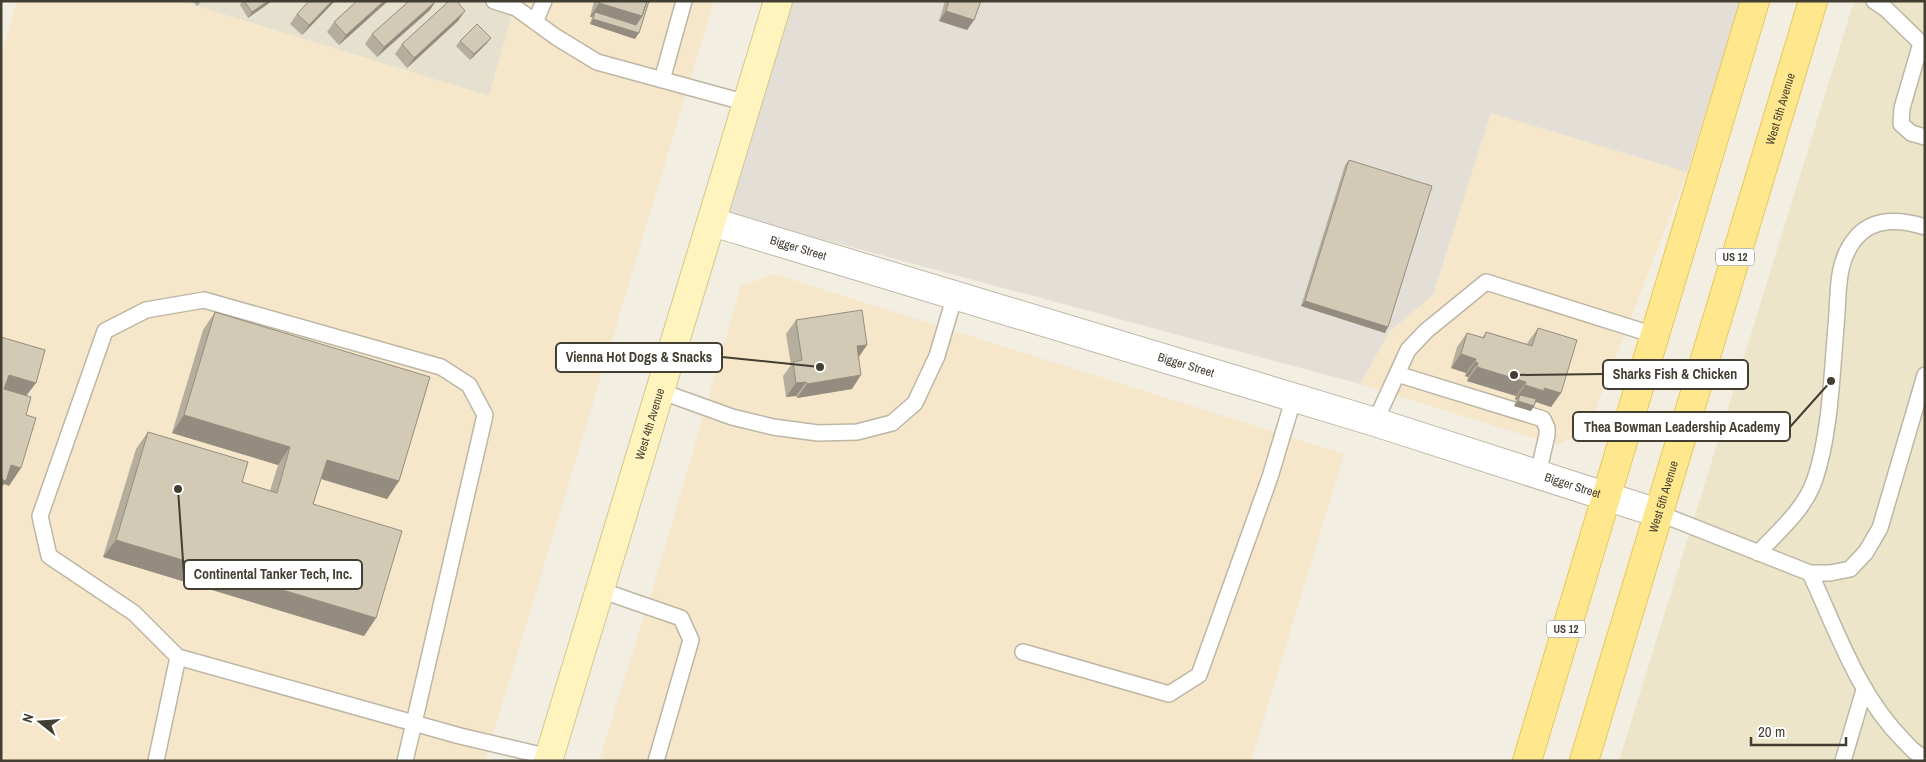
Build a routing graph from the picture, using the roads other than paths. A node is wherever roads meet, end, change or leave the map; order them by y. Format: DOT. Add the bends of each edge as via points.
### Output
graph roads {
  1 [pos="494,1"];
  2 [pos="544,1"];
  3 [pos="684,1"];
  4 [pos="778,1"];
  5 [pos="1754,1"];
  6 [pos="1813,1"];
  7 [pos="1874,1"];
  8 [pos="536,22"];
  9 [pos="1923,44"];
  10 [pos="662,80"];
  11 [pos="747,103"];
  12 [pos="1925,137"];
  13 [pos="712,222"];
  14 [pos="1925,227"];
  15 [pos="955,295"];
  16 [pos="1654,334"];
  17 [pos="1397,374"];
  18 [pos="1925,375"];
  19 [pos="660,391"];
  20 [pos="1294,397"];
  21 [pos="1375,422"];
  22 [pos="1538,474"];
  23 [pos="1606,497"];
  24 [pos="1658,513"];
  25 [pos="1758,553"];
  26 [pos="1810,573"];
  27 [pos="600,590"];
  28 [pos="1023,652"];
  29 [pos="178,657"];
  30 [pos="1864,690"];
  31 [pos="414,723"];
  32 [pos="1925,757"];
  33 [pos="548,759"];
  34 [pos="156,761"];
  35 [pos="405,761"];
  36 [pos="656,761"];
  37 [pos="1527,761"];
  38 [pos="1584,761"];
  39 [pos="1843,761"];
  1 -- 8 [label="lane" via="516,8"];
  2 -- 8 [label="lane"];
  3 -- 10 [label="lane"];
  4 -- 11 [label="main road, West 4th Avenue"];
  5 -- 16 [label="main road, US 12"];
  6 -- 24 [label="main road, West 5th Avenue / US 12"];
  7 -- 9 [label="lane"];
  8 -- 10 [label="lane" via="597,62"];
  9 -- 12 [label="lane" via="1902,108 1901,124 1911,133"];
  10 -- 11 [label="lane"];
  11 -- 13 [label="main road, West 4th Avenue"];
  13 -- 15 [label="street, Bigger Street"];
  13 -- 19 [label="main road, West 4th Avenue"];
  14 -- 25 [label="lane" via="1890,221 1874,225 1855,238 1846,255 1840,270 1823,452 1815,481 1797,513"];
  15 -- 19 [label="lane" via="937,356 915,403 892,423 857,432 773,427 732,417"];
  15 -- 20 [label="street, Bigger Street"];
  16 -- 17 [label="lane" via="1486,282 1426,330 1408,350"];
  16 -- 23 [label="main road, US 12"];
  17 -- 21 [label="lane"];
  17 -- 22 [label="lane" via="1543,419 1548,428"];
  18 -- 26 [label="lane" via="1880,528 1866,552 1850,569"];
  19 -- 27 [label="main road, West 4th Avenue"];
  20 -- 21 [label="street, Bigger Street"];
  20 -- 28 [label="lane" via="1270,477 1199,675 1169,694"];
  21 -- 22 [label="street, Bigger Street"];
  22 -- 23 [label="street, Bigger Street"];
  23 -- 24 [label="street, Bigger Street"];
  23 -- 37 [label="main road, US 12"];
  24 -- 25 [label="lane"];
  24 -- 38 [label="main road, West 5th Avenue / US 12"];
  25 -- 26 [label="lane"];
  26 -- 30 [label="lane"];
  27 -- 33 [label="main road, West 4th Avenue"];
  27 -- 36 [label="lane" via="681,618 691,640"];
  29 -- 31 [label="lane"];
  29 -- 31 [label="lane" via="134,613 49,556 40,516 105,332 146,310 204,300 441,367 469,385 485,415"];
  29 -- 34 [label="lane"];
  30 -- 32 [label="lane" via="1892,729 1917,755"];
  30 -- 39 [label="lane"];
  31 -- 33 [label="lane"];
  31 -- 35 [label="lane"];
}
